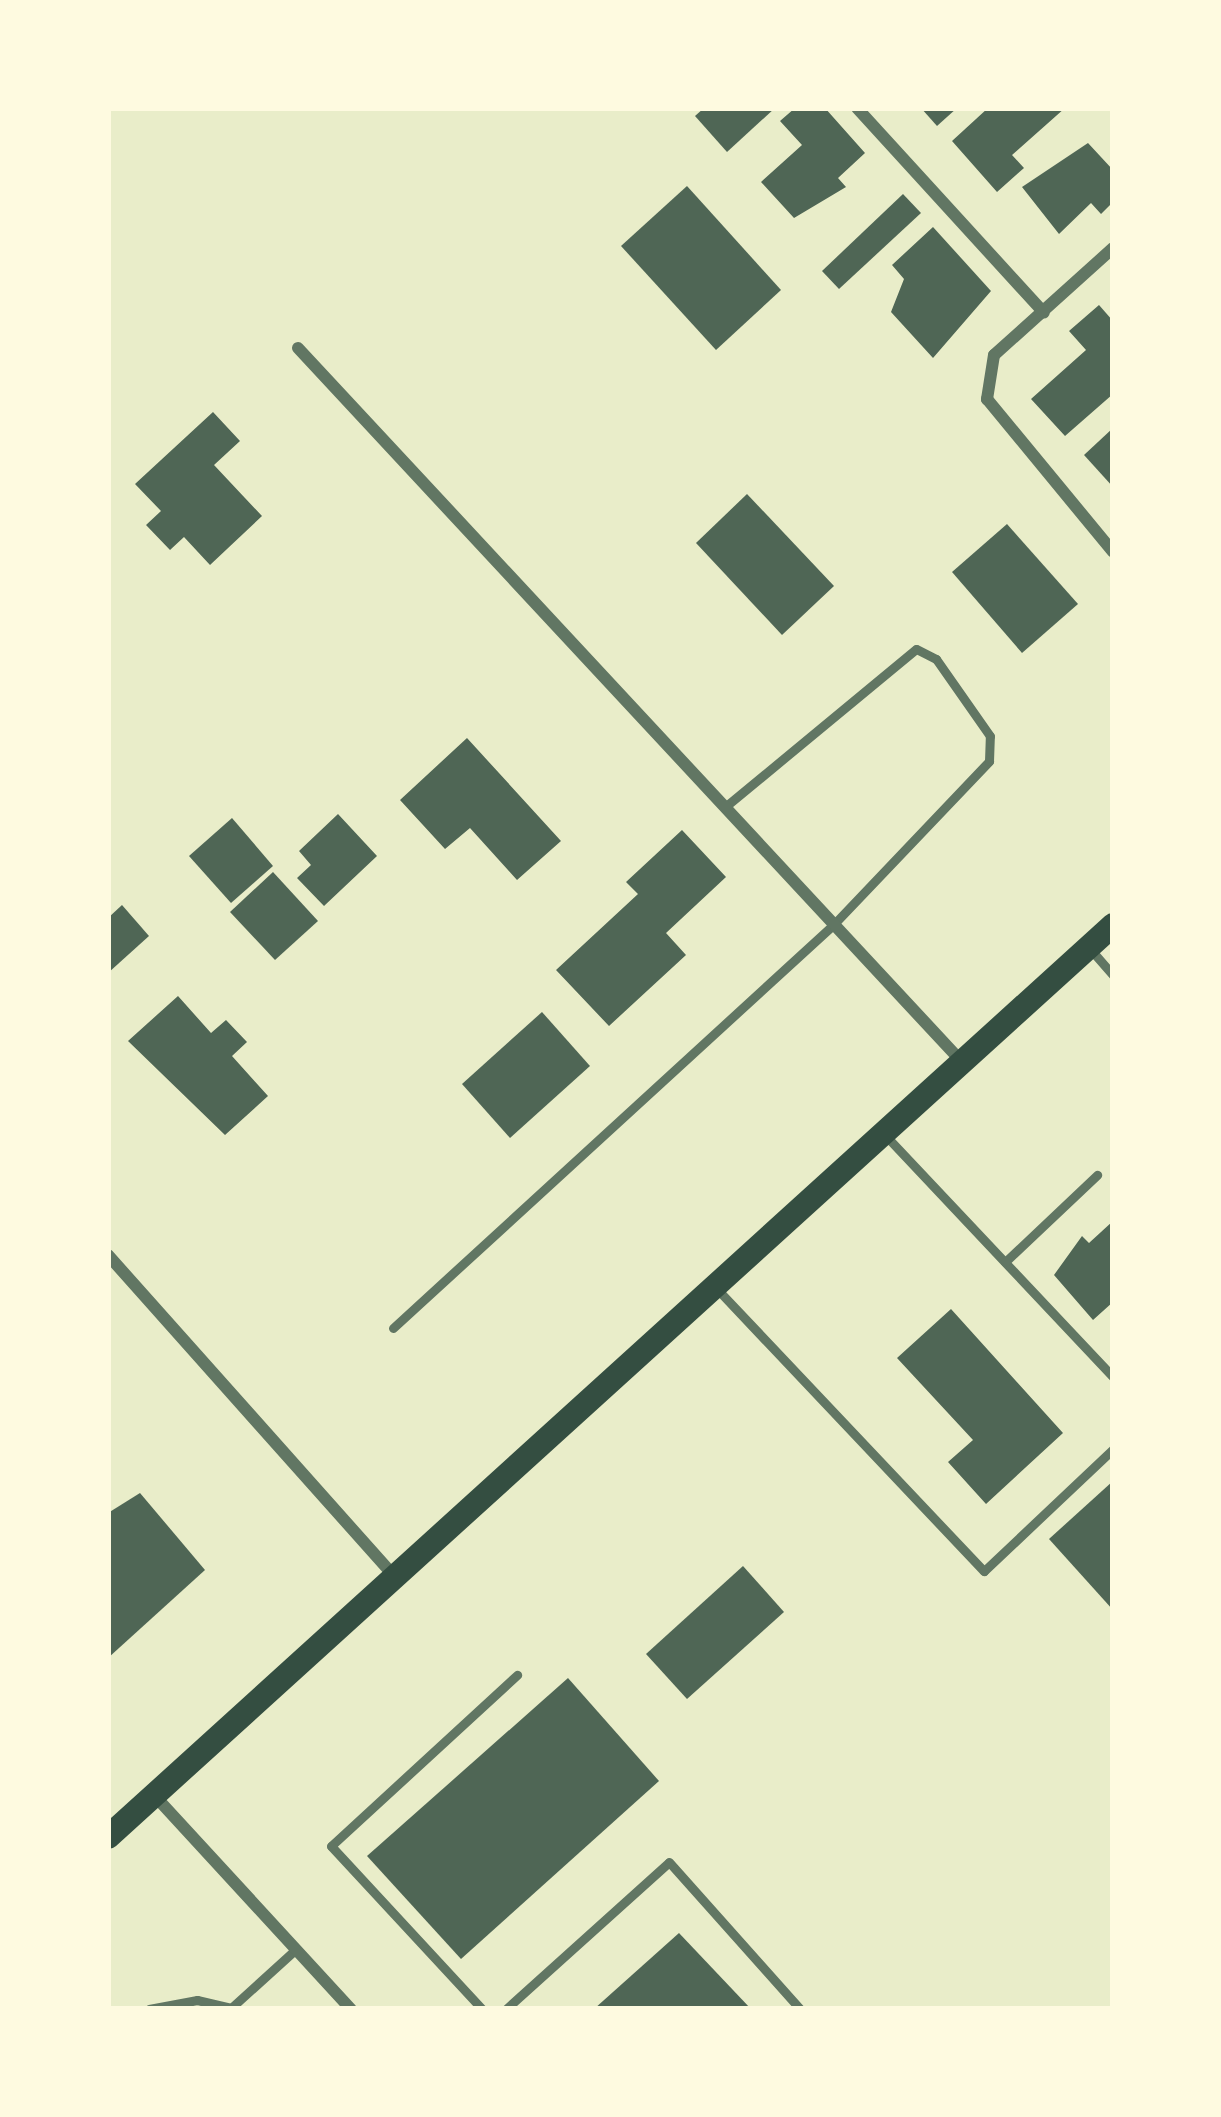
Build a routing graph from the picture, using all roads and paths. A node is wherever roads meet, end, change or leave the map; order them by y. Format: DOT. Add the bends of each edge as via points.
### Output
graph roads {
  1 [pos="857,108"];
  2 [pos="1113,248"];
  3 [pos="1044,313"];
  4 [pos="298,348"];
  5 [pos="1113,552"];
  6 [pos="725,807"];
  7 [pos="834,924"];
  8 [pos="1113,925"];
  9 [pos="1088,947"];
  10 [pos="1113,975"];
  11 [pos="961,1061"];
  12 [pos="883,1132"];
  13 [pos="1097,1175"];
  14 [pos="108,1255"];
  15 [pos="1005,1262"];
  16 [pos="714,1285"];
  17 [pos="393,1328"];
  18 [pos="1113,1377"];
  19 [pos="1113,1449"];
  20 [pos="393,1575"];
  21 [pos="517,1675"];
  22 [pos="154,1796"];
  23 [pos="108,1837"];
  24 [pos="296,1948"];
  25 [pos="149,2009"];
  26 [pos="231,2009"];
  27 [pos="351,2009"];
  28 [pos="482,2009"];
  29 [pos="506,2009"];
  30 [pos="800,2009"];
  1 -- 3 [label="street"];
  2 -- 3 [label="street"];
  3 -- 5 [label="street" via="994,355 988,381 1001,428"];
  4 -- 6 [label="street"];
  6 -- 7 [label="street"];
  6 -- 7 [label="lane" via="898,654 936,659 980,714 989,761"];
  7 -- 11 [label="street"];
  7 -- 17 [label="lane"];
  8 -- 9 [label="main road"];
  9 -- 10 [label="lane"];
  9 -- 11 [label="main road"];
  11 -- 12 [label="main road"];
  12 -- 15 [label="lane"];
  12 -- 16 [label="main road"];
  13 -- 15 [label="lane"];
  14 -- 20 [label="street"];
  15 -- 18 [label="lane"];
  16 -- 19 [label="lane" via="984,1571"];
  16 -- 20 [label="main road"];
  20 -- 22 [label="main road"];
  21 -- 28 [label="lane" via="332,1846"];
  22 -- 23 [label="main road"];
  22 -- 24 [label="street"];
  24 -- 26 [label="lane"];
  24 -- 27 [label="street"];
  25 -- 26 [label="lane" via="197,2000"];
  29 -- 30 [label="lane" via="668,1862"];
}
